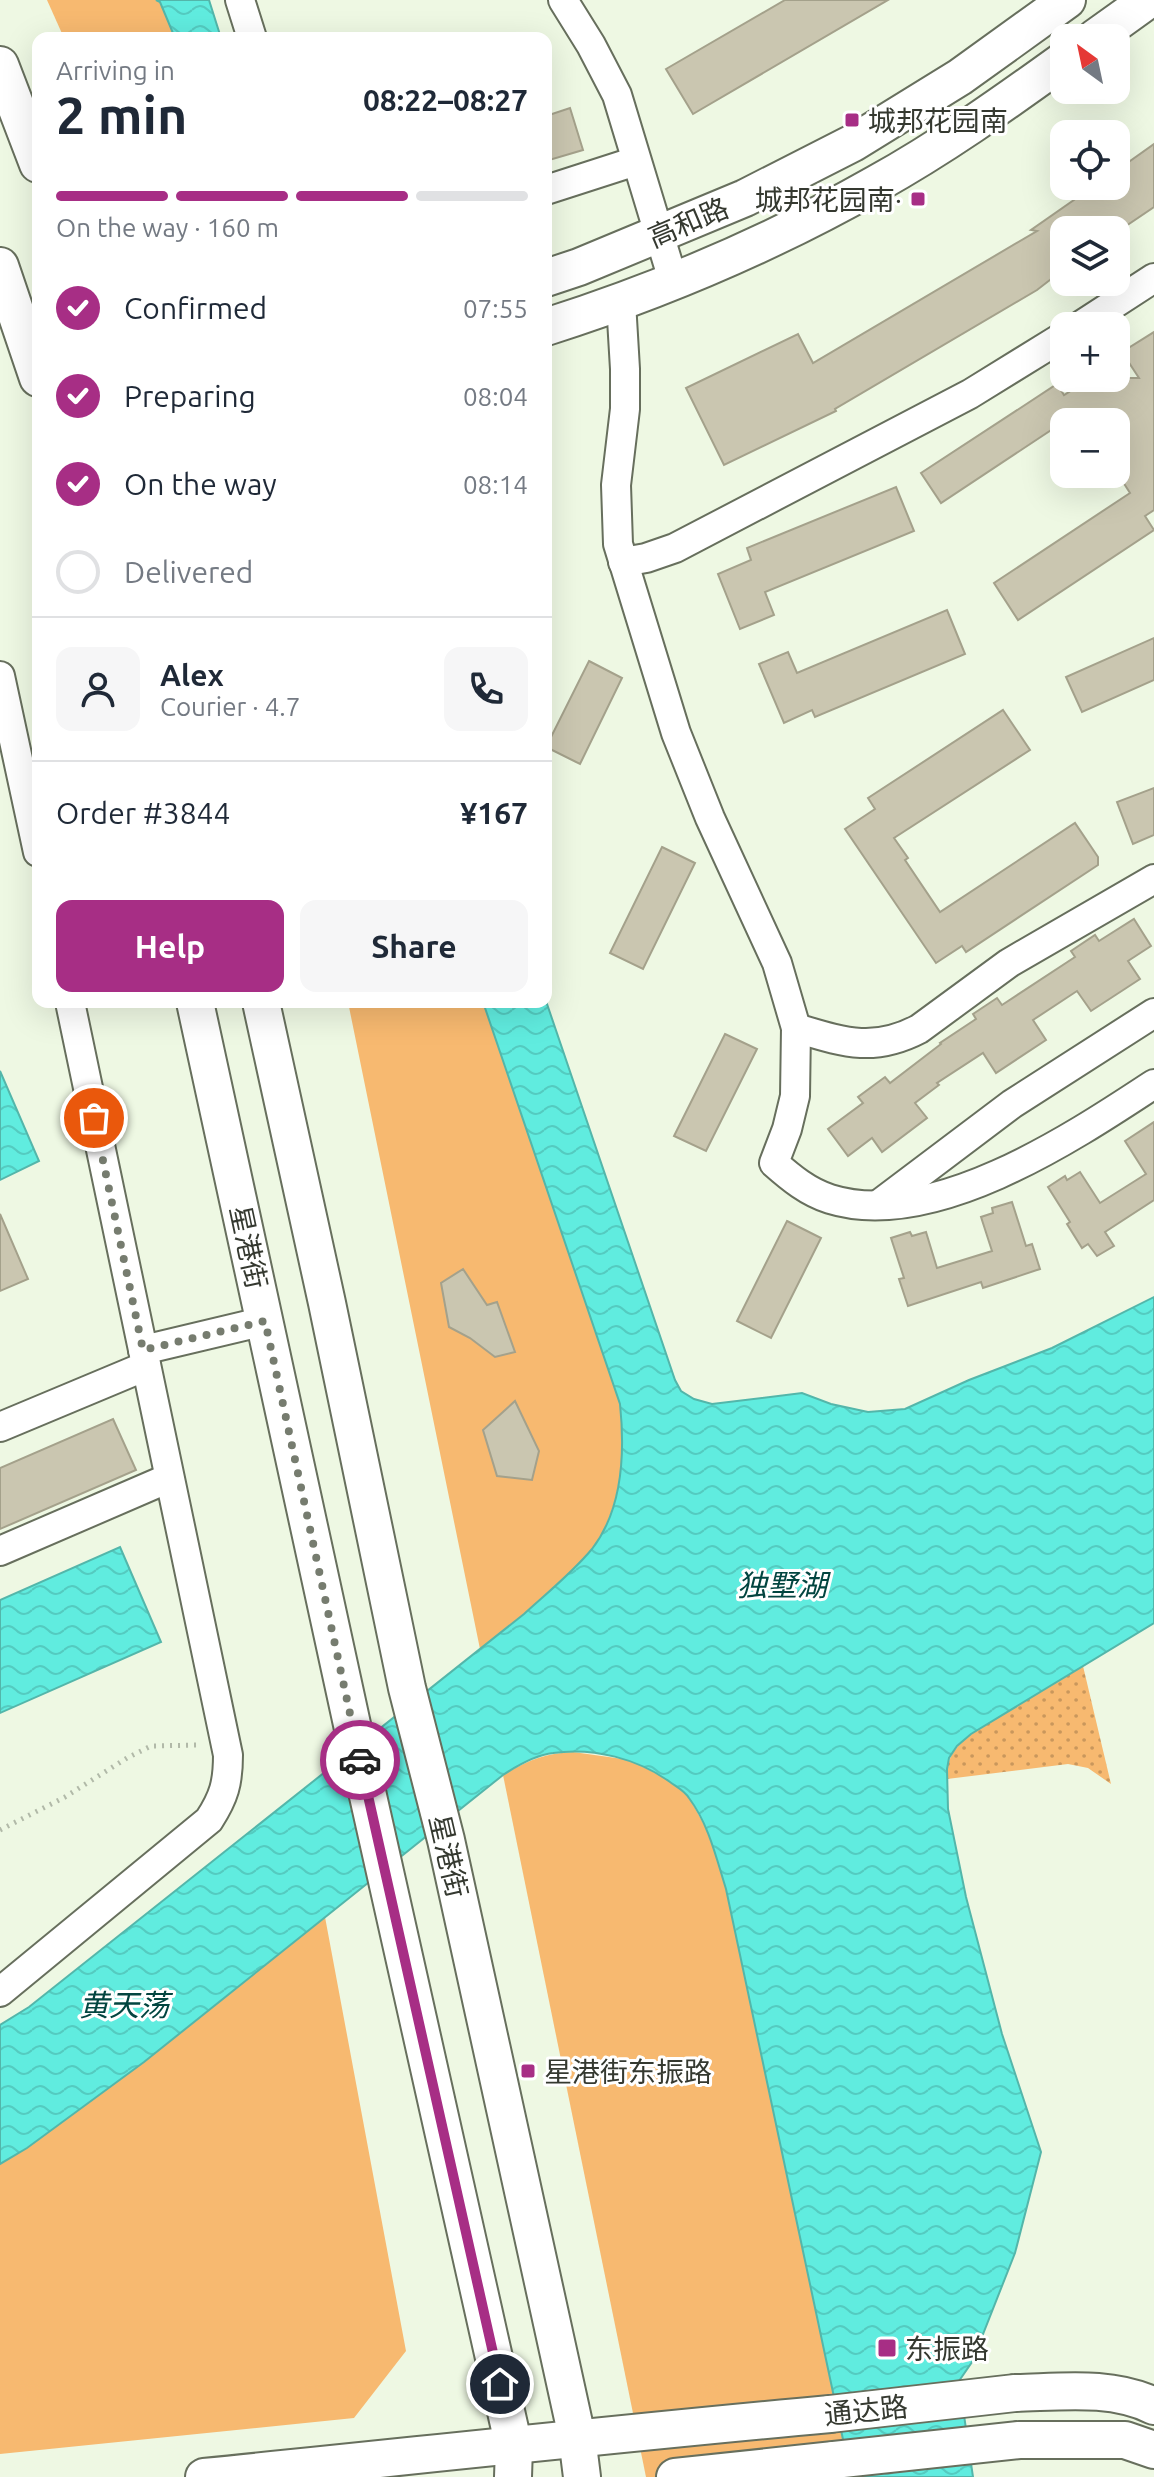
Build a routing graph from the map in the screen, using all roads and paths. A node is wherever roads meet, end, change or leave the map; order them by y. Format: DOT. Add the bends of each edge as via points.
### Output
graph roads {
  1 [pos="240,0"];
  2 [pos="563,0"];
  3 [pos="1067,0"];
  4 [pos="1148,0"];
  5 [pos="1115,24"];
  6 [pos="250,32"];
  7 [pos="0,65"];
  8 [pos="1050,70"];
  9 [pos="32,148"];
  10 [pos="636,161"];
  11 [pos="552,188"];
  12 [pos="657,235"];
  13 [pos="0,266"];
  14 [pos="552,276"];
  15 [pos="1154,278"];
  16 [pos="673,280"];
  17 [pos="621,302"];
  18 [pos="1102,312"];
  19 [pos="552,325"];
  20 [pos="1050,345"];
  21 [pos="32,360"];
  22 [pos="623,562"];
  23 [pos="0,676"];
  24 [pos="32,824"];
  25 [pos="1154,879"];
  26 [pos="71,1008"];
  27 [pos="196,1008"];
  28 [pos="262,1008"];
  29 [pos="1154,1013"];
  30 [pos="796,1028"];
  31 [pos="1154,1084"];
  32 [pos="878,1205"];
  33 [pos="265,1321"];
  34 [pos="144,1358"];
  35 [pos="0,1427"];
  36 [pos="169,1478"];
  37 [pos="0,1551"];
  38 [pos="225,1745"];
  39 [pos="0,1830"];
  40 [pos="0,1992"];
  41 [pos="1154,2406"];
  42 [pos="577,2437"];
  43 [pos="1154,2450"];
  44 [pos="513,2462"];
  45 [pos="204,2477"];
  46 [pos="582,2477"];
  47 [pos="675,2477"];
  1 -- 6 [label="street"];
  2 -- 10 [label="street" via="606,70"];
  3 -- 12 [label="main road, 高和路" via="960,77 853,143"];
  4 -- 5 [label="main road"];
  7 -- 9 [label="main road"];
  8 -- 16 [label="main road, 高和路" via="876,184 765,241"];
  10 -- 11 [label="street"];
  10 -- 12 [label="street"];
  12 -- 14 [label="main road, 高和路"];
  12 -- 16 [label="street"];
  13 -- 21 [label="main road"];
  15 -- 18 [label="street"];
  16 -- 17 [label="main road, 高和路"];
  17 -- 19 [label="main road, 高和路"];
  17 -- 22 [label="street" via="625,409 615,509"];
  20 -- 22 [label="street" via="970,394 675,548"];
  22 -- 30 [label="street" via="676,733 777,963"];
  23 -- 24 [label="street"];
  25 -- 30 [label="street" via="1009,963 906,1036 859,1044"];
  26 -- 34 [label="street"];
  27 -- 33 [label="main road, 星港街"];
  28 -- 42 [label="main road, 星港街" via="407,1688 446,1840"];
  29 -- 32 [label="street" via="1012,1104"];
  30 -- 32 [label="street" via="795,1096 774,1163 810,1192"];
  31 -- 32 [label="street" via="989,1178 921,1202"];
  33 -- 34 [label="street"];
  33 -- 44 [label="main road, 星港街"];
  34 -- 35 [label="street"];
  34 -- 36 [label="street"];
  36 -- 37 [label="street"];
  36 -- 38 [label="street"];
  38 -- 39 [label="path" via="151,1746"];
  38 -- 40 [label="street" via="225,1791 209,1820"];
  41 -- 42 [label="main road, 通达路, bridge" via="1106,2392 1015,2393"];
  42 -- 44 [label="main road"];
  42 -- 46 [label="main road, 星港街"];
  43 -- 47 [label="main road, 通达路, bridge" via="1125,2440 1019,2440"];
  44 -- 45 [label="main road"];
}
